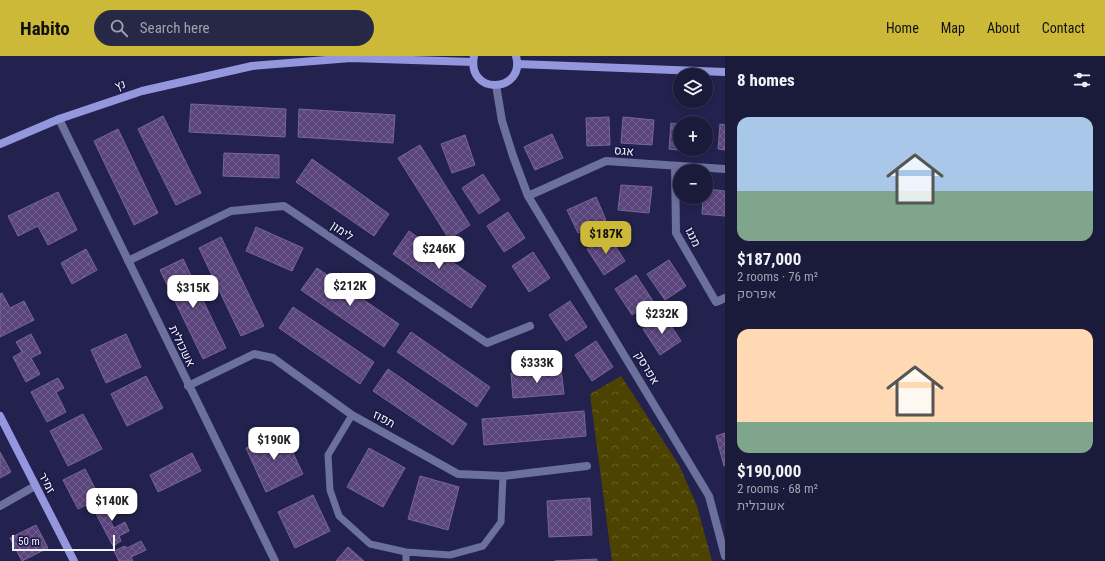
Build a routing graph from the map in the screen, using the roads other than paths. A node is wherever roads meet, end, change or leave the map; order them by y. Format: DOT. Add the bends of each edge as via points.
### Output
graph roads {
  1 [pos="474,59"];
  2 [pos="517,60"];
  3 [pos="725,72"];
  4 [pos="496,85"];
  5 [pos="58,119"];
  6 [pos="0,144"];
  7 [pos="673,166"];
  8 [pos="713,168"];
  9 [pos="725,169"];
  10 [pos="528,196"];
  11 [pos="676,204"];
  12 [pos="128,261"];
  13 [pos="725,298"];
  14 [pos="530,326"];
  15 [pos="188,386"];
  16 [pos="352,415"];
  17 [pos="0,416"];
  18 [pos="587,466"];
  19 [pos="503,476"];
  20 [pos="35,486"];
  21 [pos="0,506"];
  22 [pos="406,552"];
  23 [pos="725,556"];
  24 [pos="74,561"];
  25 [pos="275,561"];
  26 [pos="406,561"];
  1 -- 4 [label="street" via="477,76 482,81"];
  1 -- 5 [label="street, נץ" via="351,58 252,66 142,91"];
  2 -- 3 [label="street"];
  2 -- 4 [label="street" via="514,75 509,81"];
  4 -- 10 [label="street, אפרסק" via="502,121"];
  5 -- 6 [label="street, נץ"];
  5 -- 12 [label="street, אשכולית"];
  7 -- 10 [label="street, אגס" via="606,161"];
  8 -- 9 [label="street, אגס"];
  10 -- 23 [label="street, אפרסק" via="709,496"];
  11 -- 13 [label="street, מנגו" via="676,233 716,302"];
  12 -- 14 [label="street, לימון" via="230,211 284,206 487,343"];
  12 -- 15 [label="street, אשכולית"];
  15 -- 16 [label="street, תפוז" via="254,354 273,358"];
  15 -- 25 [label="street, אשכולית"];
  16 -- 19 [label="street, תפוז" via="458,474"];
  16 -- 22 [label="lane" via="328,455 330,490 339,516 370,544"];
  17 -- 20 [label="street, זמיר"];
  18 -- 19 [label="street, תפוז"];
  19 -- 22 [label="lane" via="501,522 484,546 450,555"];
  20 -- 21 [label="street"];
  20 -- 24 [label="street, זמיר"];
  22 -- 26 [label="lane"];
}
